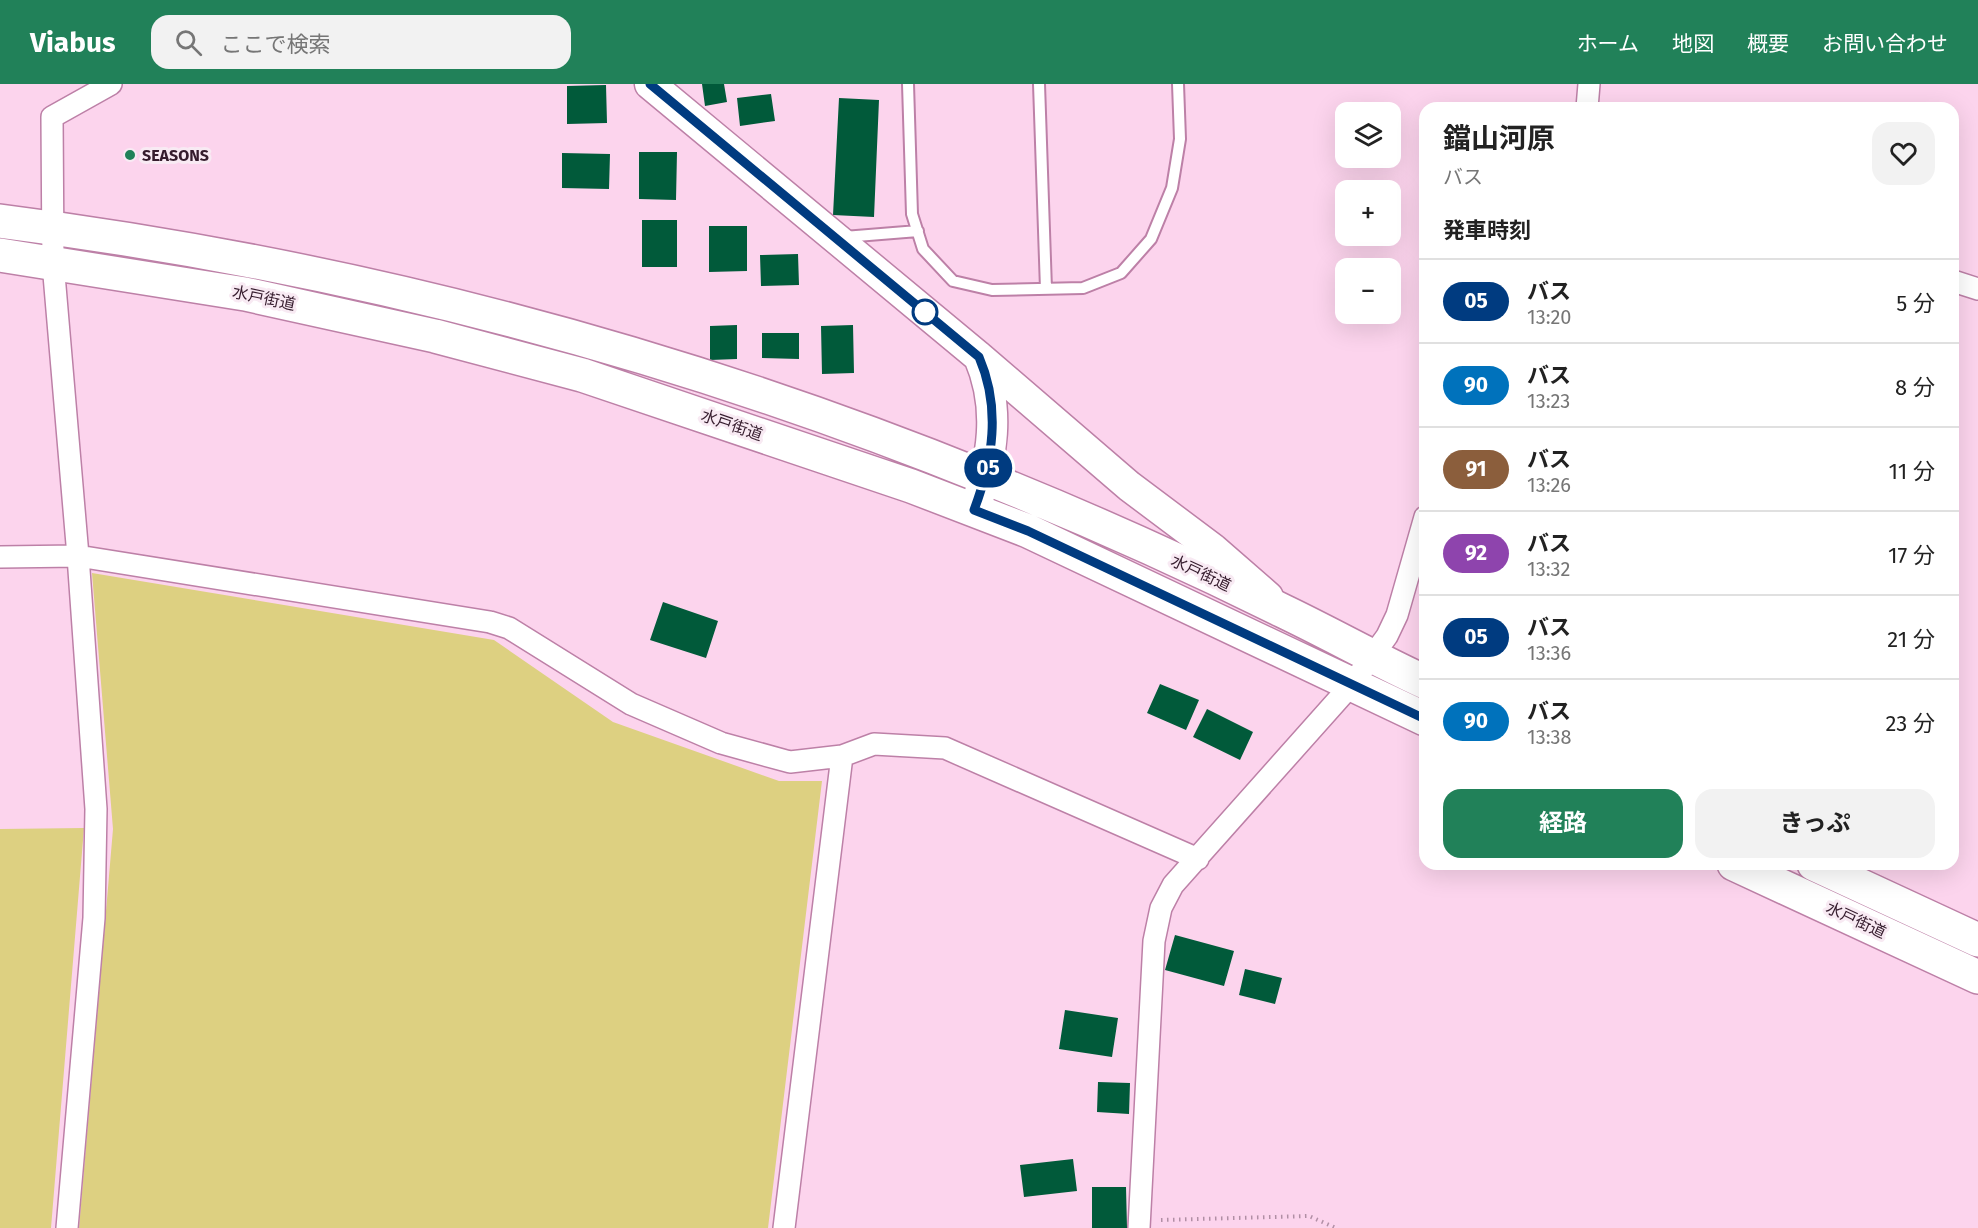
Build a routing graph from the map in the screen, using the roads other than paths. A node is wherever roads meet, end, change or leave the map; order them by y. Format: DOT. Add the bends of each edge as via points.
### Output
graph roads {
  1 [pos="111,84"];
  2 [pos="650,84"];
  3 [pos="908,84"];
  4 [pos="1039,84"];
  5 [pos="1178,84"];
  6 [pos="1589,84"];
  7 [pos="1588,102"];
  8 [pos="0,221"];
  9 [pos="52,227"];
  10 [pos="918,231"];
  11 [pos="834,238"];
  12 [pos="0,255"];
  13 [pos="53,263"];
  14 [pos="1959,283"];
  15 [pos="1046,289"];
  16 [pos="1978,289"];
  17 [pos="979,357"];
  18 [pos="986,478"];
  19 [pos="974,510"];
  20 [pos="1419,538"];
  21 [pos="78,556"];
  22 [pos="0,557"];
  23 [pos="1284,611"];
  24 [pos="1372,657"];
  25 [pos="1419,679"];
  26 [pos="1352,684"];
  27 [pos="1419,716"];
  28 [pos="842,756"];
  29 [pos="1198,859"];
  30 [pos="1747,870"];
  31 [pos="1827,870"];
  32 [pos="1978,940"];
  33 [pos="1978,977"];
  34 [pos="1139,1225"];
  35 [pos="67,1228"];
  36 [pos="784,1228"];
  1 -- 9 [label="street" via="52,117"];
  2 -- 11 [label="street"];
  3 -- 10 [label="lane" via="912,214"];
  4 -- 15 [label="lane"];
  5 -- 15 [label="lane" via="1180,139 1173,178 1151,239 1121,273 1083,288"];
  6 -- 7 [label="street"];
  8 -- 9 [label="highway, 水戸街道"];
  9 -- 13 [label="street"];
  9 -- 18 [label="highway, 水戸街道" via="223,255 445,302 693,374 902,445"];
  10 -- 11 [label="lane"];
  10 -- 15 [label="lane" via="923,249 953,281 993,290"];
  11 -- 17 [label="street"];
  12 -- 13 [label="highway, 水戸街道"];
  13 -- 19 [label="highway, 水戸街道" via="245,294 435,336 582,375"];
  13 -- 21 [label="street"];
  14 -- 16 [label="street"];
  17 -- 18 [label="street" via="986,372 993,411"];
  17 -- 23 [label="street" via="1129,486 1213,549"];
  18 -- 19 [label="street"];
  18 -- 23 [label="highway, 水戸街道"];
  19 -- 26 [label="highway, 水戸街道" via="1036,535"];
  20 -- 24 [label="street" via="1397,615 1388,636"];
  21 -- 22 [label="street"];
  21 -- 28 [label="street" via="490,622 509,628 631,704 721,743 790,762"];
  21 -- 35 [label="street" via="96,809 94,918"];
  23 -- 24 [label="highway, 水戸街道"];
  24 -- 25 [label="highway, 水戸街道"];
  24 -- 26 [label="street"];
  26 -- 27 [label="highway, 水戸街道"];
  26 -- 29 [label="street"];
  28 -- 29 [label="street" via="874,744 945,748"];
  28 -- 36 [label="street"];
  29 -- 34 [label="street" via="1173,885 1161,908 1154,941"];
  30 -- 33 [label="highway, 水戸街道"];
  31 -- 32 [label="highway, 水戸街道"];
}
